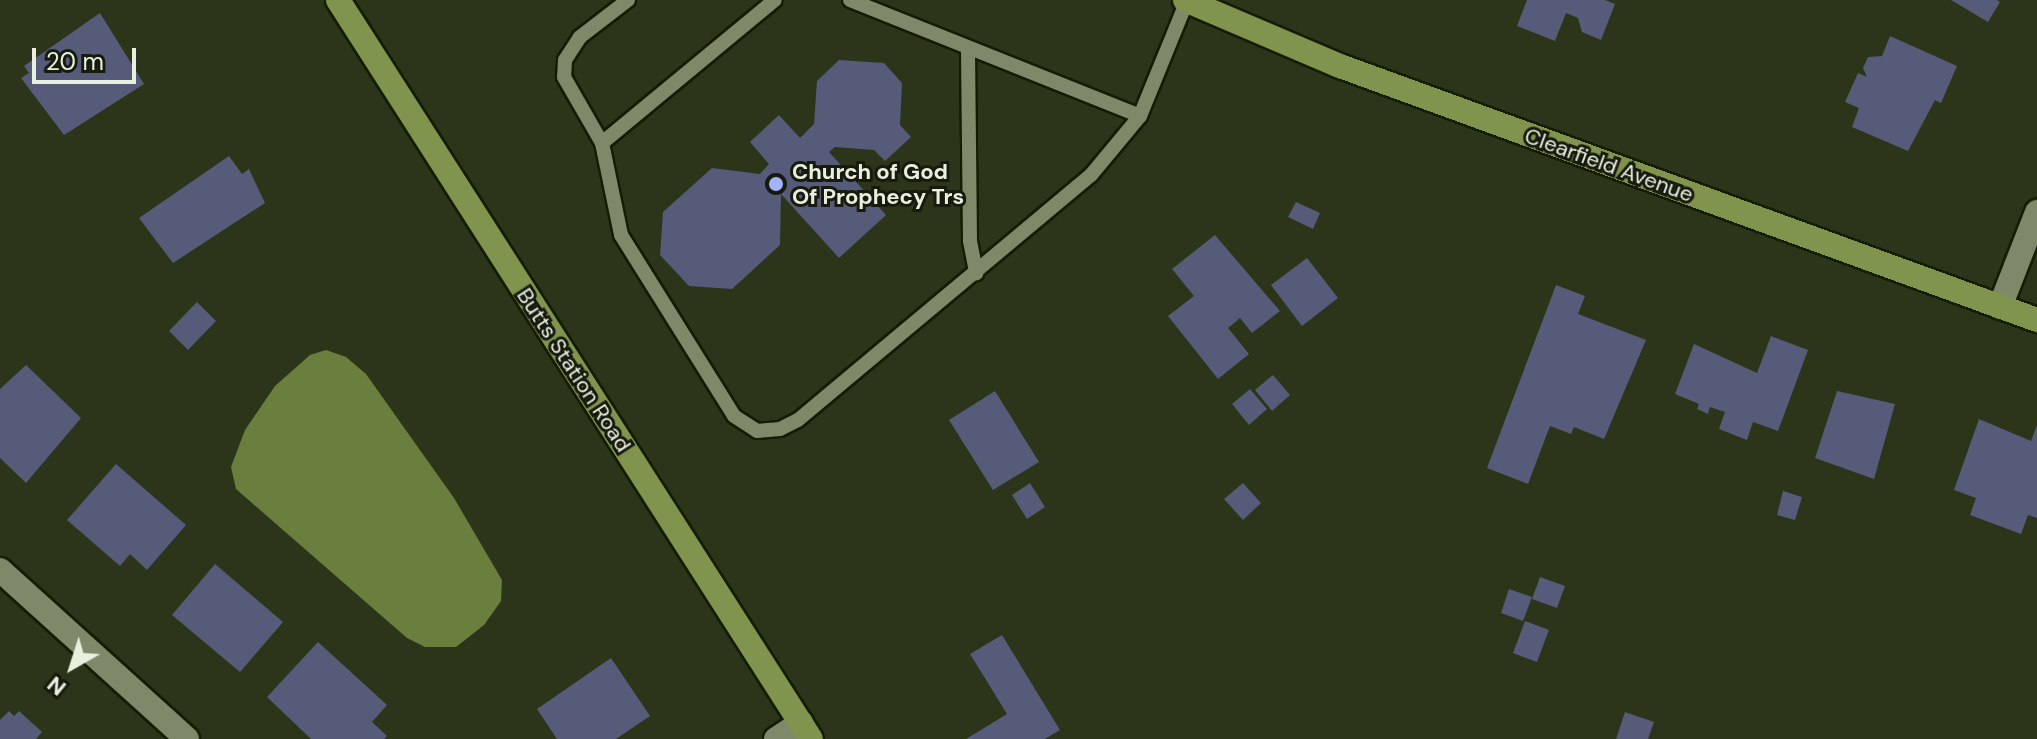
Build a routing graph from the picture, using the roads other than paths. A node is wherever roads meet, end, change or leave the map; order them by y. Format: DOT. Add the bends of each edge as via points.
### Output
graph roads {
  1 [pos="338,0"];
  2 [pos="628,0"];
  3 [pos="773,0"];
  4 [pos="850,0"];
  5 [pos="1186,0"];
  6 [pos="968,50"];
  7 [pos="1140,116"];
  8 [pos="602,143"];
  9 [pos="2037,212"];
  10 [pos="976,273"];
  11 [pos="2000,307"];
  12 [pos="2037,320"];
  13 [pos="0,570"];
  14 [pos="806,731"];
  15 [pos="187,739"];
  16 [pos="776,739"];
  1 -- 14 [label="street, Butts Station Road"];
  2 -- 8 [label="lane" via="580,37 565,60 564,77"];
  3 -- 8 [label="lane"];
  4 -- 6 [label="lane"];
  5 -- 7 [label="lane"];
  5 -- 11 [label="street, Clearfield Avenue" via="1340,66"];
  6 -- 7 [label="lane"];
  6 -- 10 [label="lane" via="970,241"];
  7 -- 10 [label="lane" via="1064,201"];
  8 -- 10 [label="lane" via="616,190 621,235 734,416 757,431 780,429 798,420"];
  9 -- 11 [label="street"];
  11 -- 12 [label="street, Clearfield Avenue"];
  13 -- 15 [label="street"];
  14 -- 16 [label="street"];
}
